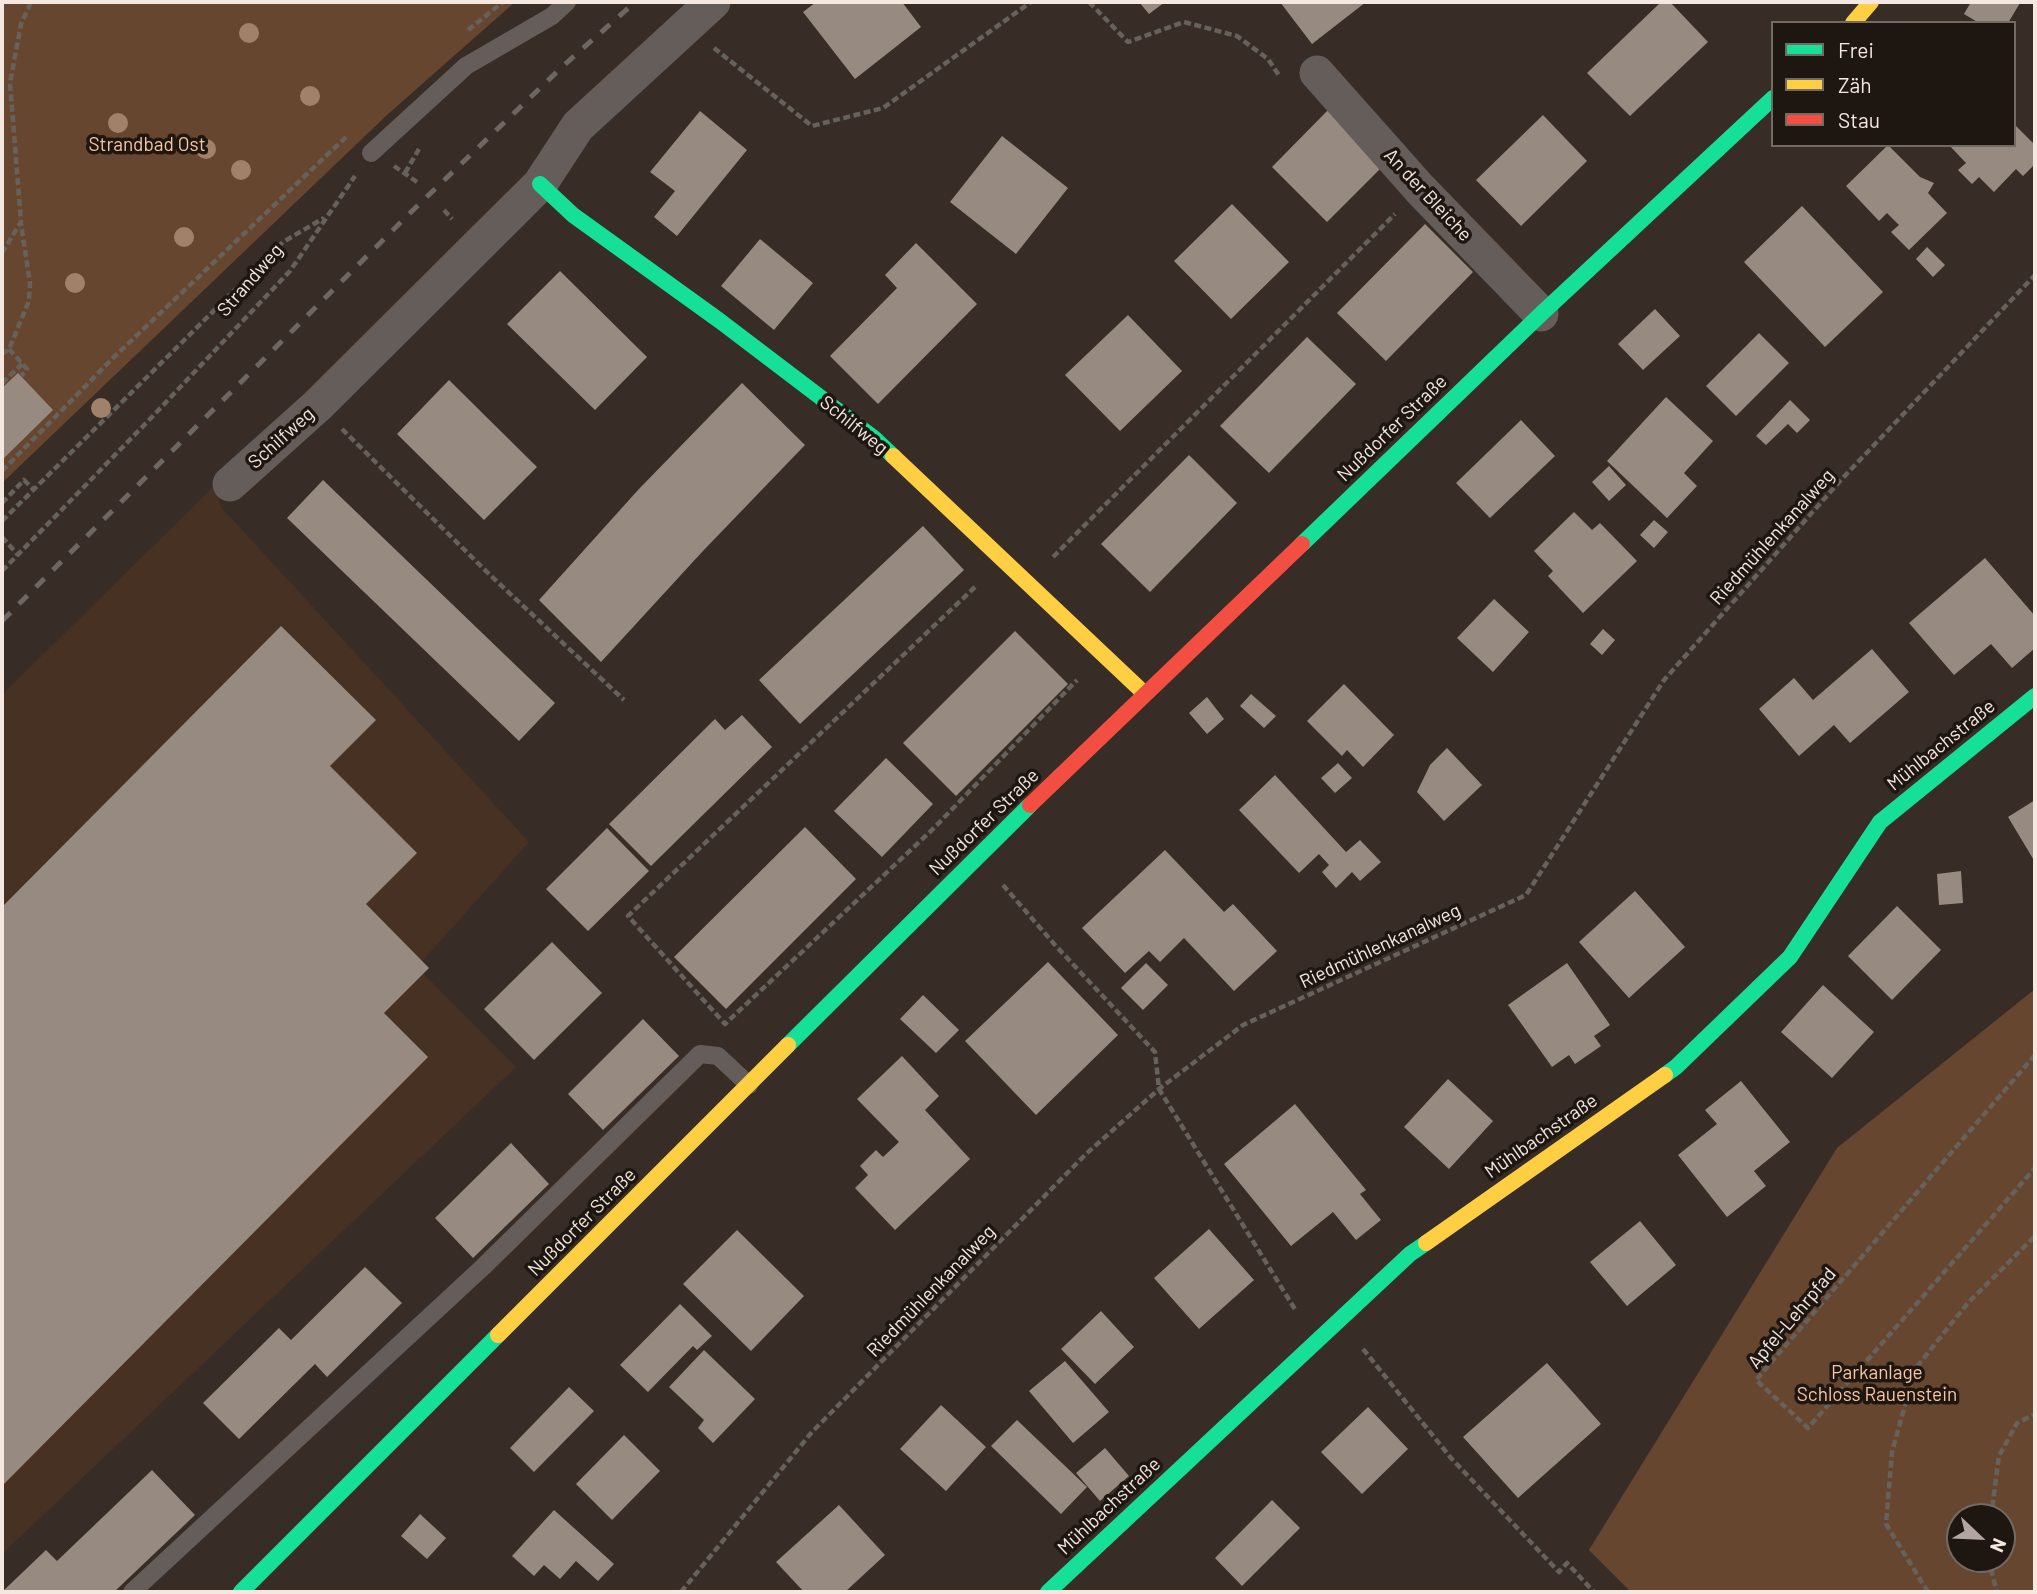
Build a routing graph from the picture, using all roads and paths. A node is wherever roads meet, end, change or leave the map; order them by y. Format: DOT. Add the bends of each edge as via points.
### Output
graph roads {
  1 [pos="31,2"];
  2 [pos="503,2"];
  3 [pos="566,2"];
  4 [pos="713,2"];
  5 [pos="1031,2"];
  6 [pos="1089,2"];
  7 [pos="1871,2"];
  8 [pos="1855,21"];
  9 [pos="687,25"];
  10 [pos="460,36"];
  11 [pos="1317,73"];
  12 [pos="1283,81"];
  13 [pos="1771,100"];
  14 [pos="346,137"];
  15 [pos="372,153"];
  16 [pos="405,173"];
  17 [pos="416,182"];
  18 [pos="540,184"];
  19 [pos="1420,188"];
  20 [pos="444,210"];
  21 [pos="325,217"];
  22 [pos="452,219"];
  23 [pos="21,222"];
  24 [pos="2,253"];
  25 [pos="2035,275"];
  26 [pos="1542,314"];
  27 [pos="9,349"];
  28 [pos="2,354"];
  29 [pos="22,364"];
  30 [pos="21,376"];
  31 [pos="2,383"];
  32 [pos="318,405"];
  33 [pos="2,471"];
  34 [pos="230,484"];
  35 [pos="33,489"];
  36 [pos="2,503"];
  37 [pos="2,521"];
  38 [pos="2,537"];
  39 [pos="18,555"];
  40 [pos="1003,561"];
  41 [pos="2,571"];
  42 [pos="1027,583"];
  43 [pos="1102,654"];
  44 [pos="1145,694"];
  45 [pos="2035,696"];
  46 [pos="624,700"];
  47 [pos="998,880"];
  48 [pos="2035,1055"];
  49 [pos="749,1085"];
  50 [pos="1159,1089"];
  51 [pos="2035,1168"];
  52 [pos="2035,1236"];
  53 [pos="1285,1294"];
  54 [pos="1340,1322"];
  55 [pos="2035,1414"];
  56 [pos="1993,1503"];
  57 [pos="1992,1573"];
  58 [pos="132,1592"];
  59 [pos="241,1592"];
  60 [pos="681,1592"];
  61 [pos="1048,1592"];
  62 [pos="1594,1592"];
  63 [pos="1928,1592"];
  64 [pos="1997,1592"];
  1 -- 23 [label="path" via="21,24 10,83"];
  2 -- 10 [label="path"];
  3 -- 15 [label="lane" via="552,16 466,66"];
  4 -- 9 [label="street, Schilfweg"];
  5 -- 9 [label="path" via="883,108 812,126"];
  6 -- 12 [label="path" via="1128,42 1184,22 1237,36 1268,59"];
  7 -- 8 [label="street"];
  9 -- 18 [label="street, Schilfweg" via="578,126"];
  11 -- 19 [label="street, An der Bleiche"];
  13 -- 26 [label="street, Nußdorfer Straße"];
  14 -- 33 [label="path" via="115,356"];
  15 -- 21 [label="path, Strandweg"];
  16 -- 17 [label="path"];
  18 -- 32 [label="street, Schilfweg"];
  18 -- 40 [label="street, Schilfweg" via="573,215 874,438"];
  19 -- 26 [label="street, An der Bleiche"];
  19 -- 42 [label="path"];
  20 -- 22 [label="path"];
  21 -- 35 [label="path" via="283,242"];
  21 -- 39 [label="path, Strandweg" via="290,271"];
  23 -- 24 [label="path"];
  23 -- 27 [label="path" via="29,301"];
  25 -- 50 [label="path, Riedmühlenkanalweg" via="1840,481 1664,680 1526,895 1243,1025"];
  26 -- 44 [label="street, Nußdorfer Straße"];
  27 -- 28 [label="path"];
  27 -- 29 [label="path"];
  29 -- 30 [label="path" via="27,369"];
  29 -- 31 [label="path"];
  32 -- 34 [label="street, Schilfweg"];
  32 -- 46 [label="path"];
  35 -- 36 [label="path" via="24,480"];
  35 -- 37 [label="path"];
  38 -- 39 [label="path"];
  39 -- 41 [label="path, Strandweg"];
  40 -- 42 [label="street, Schilfweg"];
  40 -- 43 [label="path" via="628,916 725,1024 932,830"];
  42 -- 43 [label="street, Schilfweg"];
  43 -- 44 [label="street, Schilfweg"];
  44 -- 49 [label="street, Nußdorfer Straße"];
  45 -- 54 [label="street, Mühlbachstraße" via="1880,822 1790,957 1676,1067 1410,1254"];
  47 -- 50 [label="path" via="1155,1052"];
  48 -- 51 [label="path, Apfel-Lehrpfad" via="1756,1380 1808,1427"];
  49 -- 58 [label="lane" via="718,1056 700,1055 483,1267"];
  49 -- 59 [label="street, Nußdorfer Straße"];
  50 -- 53 [label="path"];
  50 -- 60 [label="path, Riedmühlenkanalweg" via="1086,1154 813,1432"];
  52 -- 63 [label="path" via="1968,1304 1915,1369 1892,1452 1886,1524"];
  54 -- 61 [label="street, Mühlbachstraße"];
  54 -- 62 [label="path" via="1451,1458 1559,1572 1567,1563"];
  55 -- 56 [label="path" via="2017,1423 1999,1456"];
  57 -- 64 [label="path"];
}
